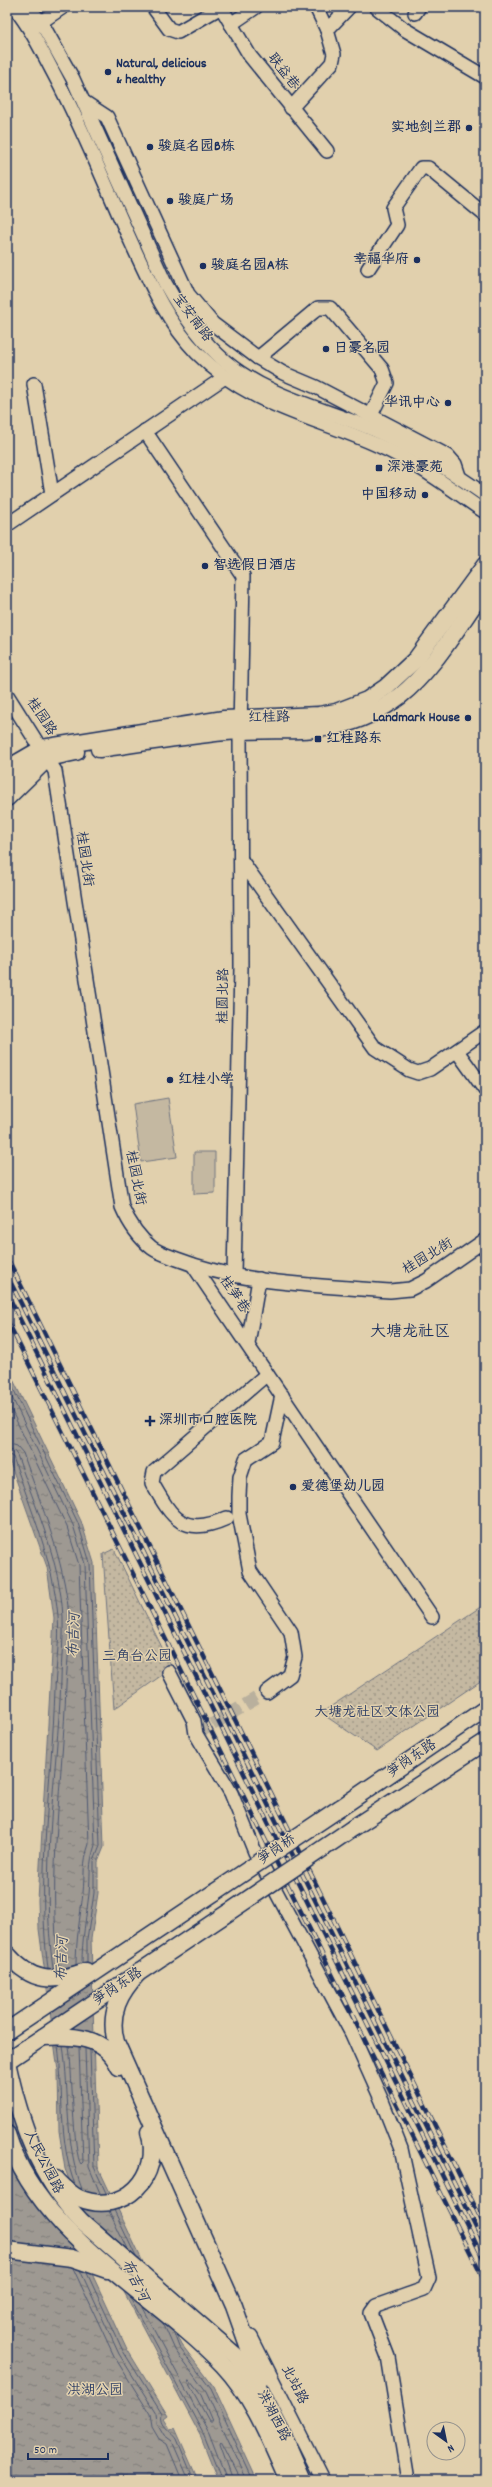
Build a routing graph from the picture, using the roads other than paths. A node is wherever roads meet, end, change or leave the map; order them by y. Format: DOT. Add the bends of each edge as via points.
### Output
graph roads {
  1 [pos="14,7"];
  2 [pos="28,7"];
  3 [pos="63,7"];
  4 [pos="153,7"];
  5 [pos="221,7"];
  6 [pos="256,7"];
  7 [pos="316,7"];
  8 [pos="349,7"];
  9 [pos="376,7"];
  10 [pos="231,24"];
  11 [pos="36,26"];
  12 [pos="327,30"];
  13 [pos="485,77"];
  14 [pos="84,102"];
  15 [pos="291,108"];
  16 [pos="327,152"];
  17 [pos="485,214"];
  18 [pos="368,269"];
  19 [pos="187,319"];
  20 [pos="213,324"];
  21 [pos="258,358"];
  22 [pos="225,377"];
  23 [pos="34,384"];
  24 [pos="371,415"];
  25 [pos="145,431"];
  26 [pos="459,476"];
  27 [pos="52,494"];
  28 [pos="485,495"];
  29 [pos="485,512"];
  30 [pos="7,525"];
  31 [pos="485,565"];
  32 [pos="485,589"];
  33 [pos="7,694"];
  34 [pos="240,725"];
  35 [pos="45,753"];
  36 [pos="14,778"];
  37 [pos="7,798"];
  38 [pos="241,860"];
  39 [pos="485,1031"];
  40 [pos="457,1051"];
  41 [pos="485,1090"];
  42 [pos="485,1240"];
  43 [pos="193,1265"];
  44 [pos="234,1274"];
  45 [pos="258,1279"];
  46 [pos="248,1344"];
  47 [pos="267,1374"];
  48 [pos="282,1396"];
  49 [pos="227,1518"];
  50 [pos="432,1617"];
  51 [pos="169,1672"];
  52 [pos="267,1692"];
  53 [pos="485,1709"];
  54 [pos="485,1742"];
  55 [pos="485,1748"];
  56 [pos="460,1759"];
  57 [pos="340,1808"];
  58 [pos="353,1828"];
  59 [pos="215,1892"];
  60 [pos="229,1912"];
  61 [pos="7,1954"];
  62 [pos="107,1964"];
  63 [pos="139,1972"];
  64 [pos="7,2031"];
  65 [pos="43,2037"];
  66 [pos="7,2062"];
  67 [pos="139,2101"];
  68 [pos="7,2134"];
  69 [pos="39,2161"];
  70 [pos="7,2250"];
  71 [pos="123,2278"];
  72 [pos="234,2306"];
  73 [pos="229,2360"];
  74 [pos="273,2411"];
  75 [pos="288,2480"];
  76 [pos="303,2480"];
  77 [pos="323,2480"];
  78 [pos="408,2480"];
  1 -- 11 [label="street, 宝安南路"];
  2 -- 11 [label="street, 宝安南路"];
  3 -- 11 [label="street"];
  4 -- 5 [label="street" via="169,29 178,32"];
  5 -- 10 [label="street, 联益巷"];
  6 -- 10 [label="street"];
  7 -- 12 [label="street"];
  8 -- 12 [label="street"];
  9 -- 13 [label="street" via="404,30"];
  10 -- 15 [label="street, 联益巷" via="250,56"];
  11 -- 14 [label="street, 宝安南路"];
  11 -- 22 [label="street, 宝安南路" via="163,308 196,352"];
  12 -- 15 [label="street" via="334,54 332,63"];
  14 -- 19 [label="street, 宝安南路" via="165,283"];
  14 -- 20 [label="street" via="107,117 188,294"];
  15 -- 16 [label="street, 联益巷"];
  17 -- 18 [label="street" via="428,168 421,168 393,208 397,225"];
  19 -- 20 [label="street"];
  19 -- 26 [label="street, 宝安南路" via="209,345 241,372 290,398 375,430 427,456"];
  20 -- 21 [label="street"];
  21 -- 24 [label="street" via="283,373"];
  21 -- 24 [label="street" via="318,308 330,308 364,346 387,383"];
  22 -- 25 [label="street"];
  22 -- 29 [label="street, 宝安南路" via="259,399 376,444 423,469"];
  23 -- 27 [label="street"];
  24 -- 26 [label="street" via="448,456 455,464"];
  25 -- 27 [label="street"];
  25 -- 34 [label="street, 桂圆北路" via="243,576"];
  26 -- 28 [label="street, 宝安南路"];
  27 -- 30 [label="street"];
  31 -- 34 [label="main road, 红桂路" via="416,659 386,687 367,700 336,712"];
  32 -- 34 [label="main road, 红桂路" via="415,682 384,706 348,724 312,731"];
  33 -- 35 [label="street, 桂园路"];
  34 -- 35 [label="main road, 红桂路"];
  34 -- 38 [label="street, 桂圆北路"];
  35 -- 36 [label="main road"];
  35 -- 43 [label="street, 桂园北街" via="55,771 122,1207 131,1226 153,1249"];
  36 -- 37 [label="main road"];
  38 -- 40 [label="street" via="376,1048 409,1070 418,1073 430,1069"];
  38 -- 44 [label="street, 桂圆北路" via="239,1110"];
  39 -- 40 [label="street"];
  40 -- 41 [label="street"];
  42 -- 45 [label="street, 桂园北街" via="426,1281 410,1289 390,1291"];
  43 -- 44 [label="street, 桂园北街"];
  43 -- 46 [label="street, 桂笋巷"];
  44 -- 45 [label="street, 桂园北街"];
  45 -- 46 [label="street"];
  46 -- 47 [label="street, 桂笋巷"];
  47 -- 48 [label="street, 桂笋巷"];
  47 -- 49 [label="street" via="154,1472 152,1483 173,1516 194,1525 209,1526"];
  48 -- 50 [label="street, 桂笋巷"];
  48 -- 52 [label="street" via="272,1442 246,1459 240,1477 239,1514 250,1571 290,1632 295,1656 290,1675"];
  51 -- 78 [label="street" via="194,1721 196,1734 231,1793 255,1852 352,2034 401,2149 430,2278 424,2289 376,2306 371,2313 388,2357"];
  53 -- 57 [label="main road, 笋岗东路"];
  54 -- 56 [label="main road, 笋岗东路"];
  55 -- 56 [label="main road"];
  56 -- 58 [label="main road, 笋岗东路"];
  57 -- 59 [label="main road, 笋岗桥, bridge"];
  58 -- 60 [label="main road, 笋岗桥, bridge"];
  59 -- 62 [label="main road, 笋岗东路"];
  60 -- 63 [label="main road, 笋岗东路"];
  61 -- 62 [label="main road" via="26,1972 39,1978 65,1978"];
  62 -- 64 [label="main road, 笋岗东路"];
  63 -- 65 [label="main road, 笋岗东路"];
  63 -- 67 [label="main road" via="118,2001 112,2022 116,2042"];
  65 -- 66 [label="main road, 笋岗东路"];
  65 -- 67 [label="main road" via="78,2037 104,2047 118,2064"];
  66 -- 69 [label="main road, 人民公园路" via="28,2140"];
  67 -- 69 [label="main road" via="149,2131 153,2154 151,2164 140,2185 132,2193 112,2202 87,2201 68,2191"];
  67 -- 72 [label="main road"];
  68 -- 71 [label="main road, 人民公园路" via="20,2164 55,2216"];
  69 -- 73 [label="main road, 人民公园路" via="60,2198 82,2221 223,2343"];
  70 -- 71 [label="main road" via="72,2258 97,2265"];
  71 -- 73 [label="main road, 人民公园路"];
  72 -- 74 [label="main road" via="242,2334"];
  72 -- 77 [label="street, 北站路"];
  73 -- 74 [label="main road, 洪湖西路" via="251,2375"];
  73 -- 75 [label="main road, 洪湖西路" via="237,2382 261,2421"];
  74 -- 76 [label="main road, 洪湖西路"];
}
